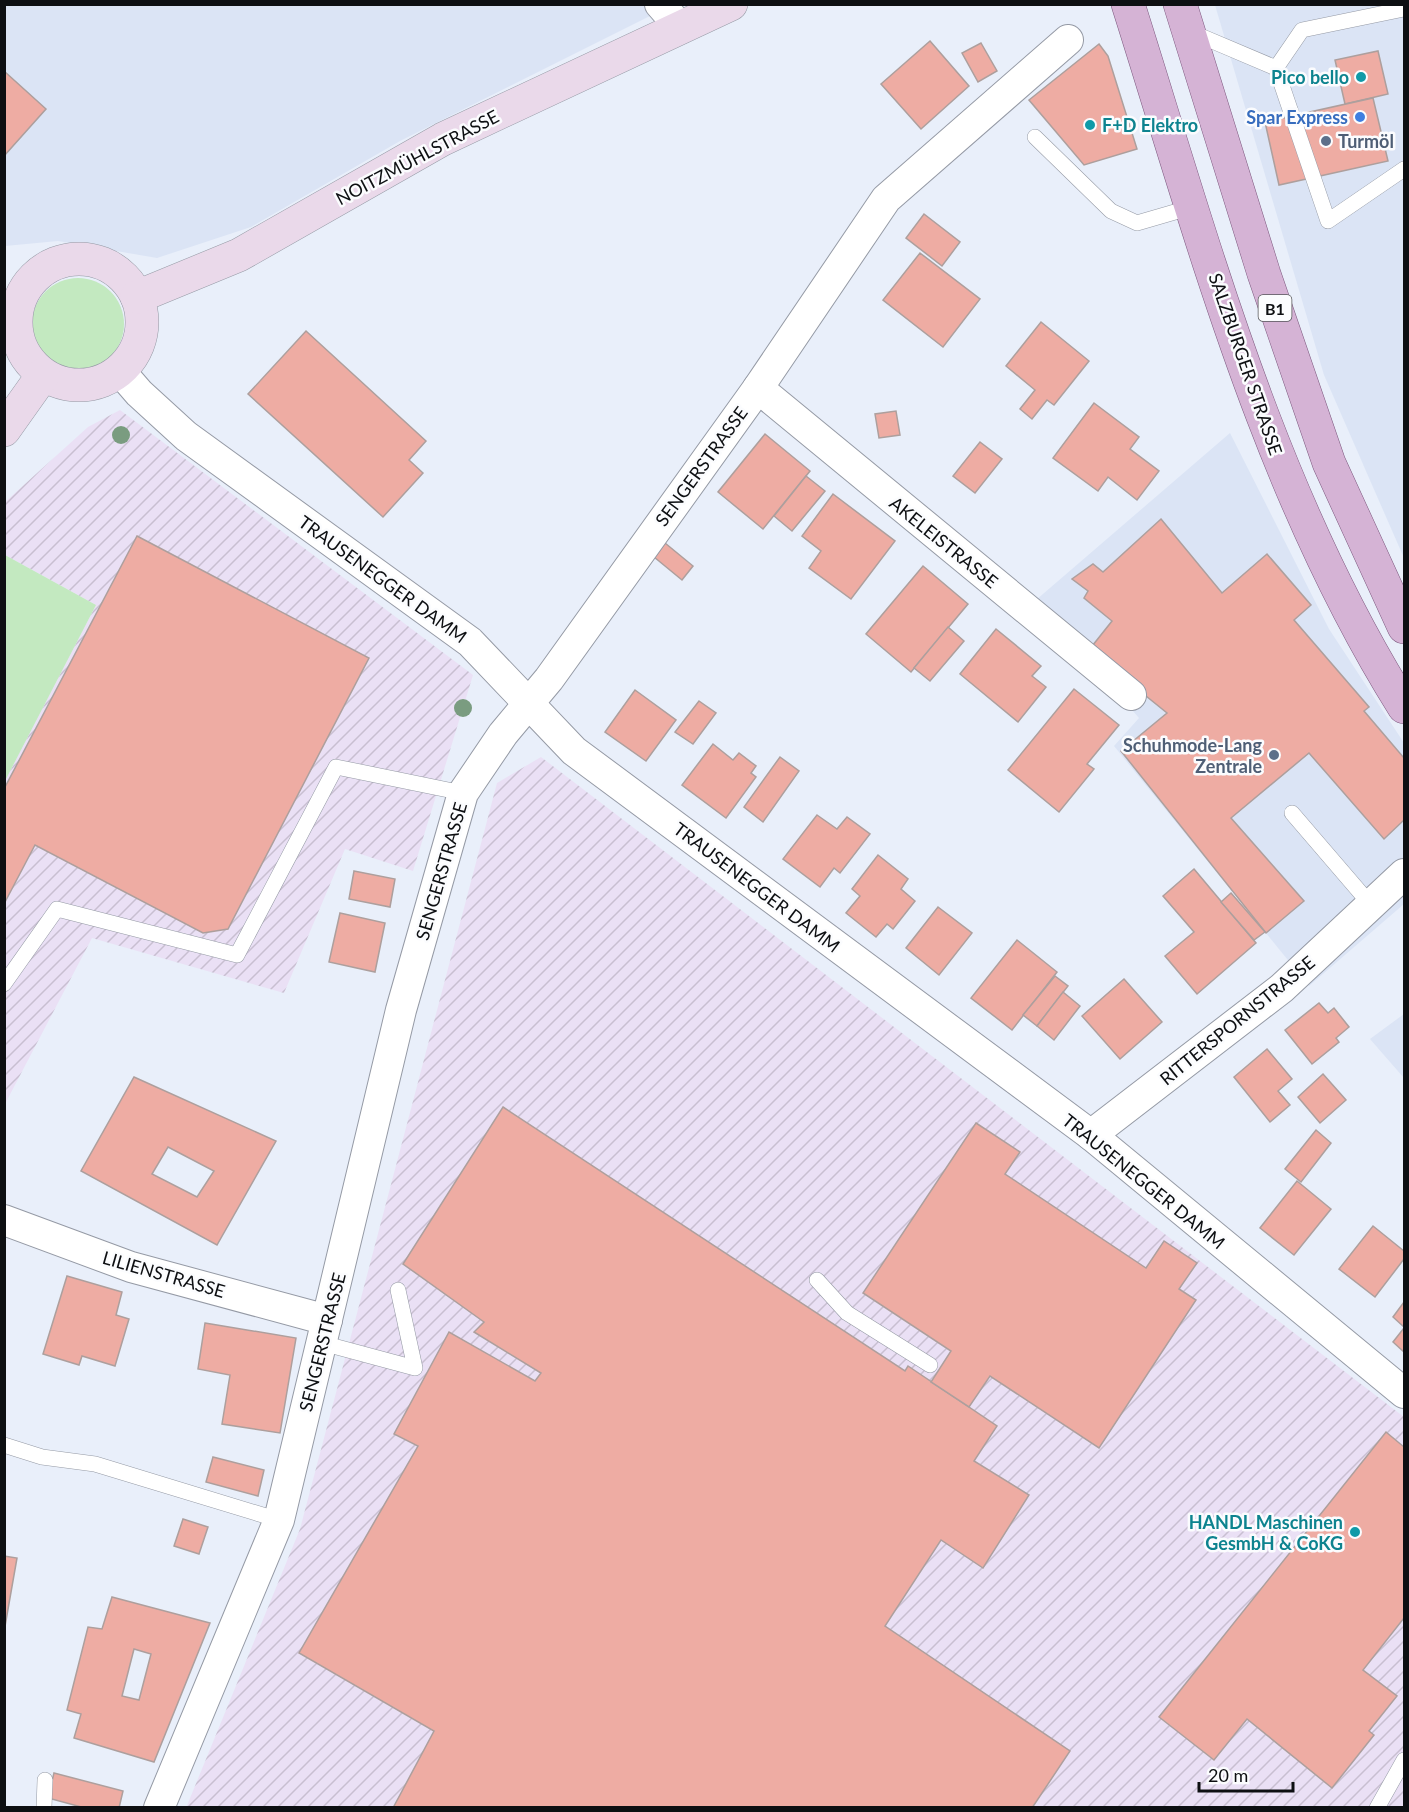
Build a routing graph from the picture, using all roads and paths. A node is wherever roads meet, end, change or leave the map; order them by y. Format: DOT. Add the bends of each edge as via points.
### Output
graph roads {
  1 [pos="660,4"];
  2 [pos="731,4"];
  3 [pos="1128,4"];
  4 [pos="1404,9"];
  5 [pos="1184,18"];
  6 [pos="681,28"];
  7 [pos="1068,40"];
  8 [pos="1276,68"];
  9 [pos="1035,137"];
  10 [pos="1404,169"];
  11 [pos="1192,207"];
  12 [pos="12,296"];
  13 [pos="137,297"];
  14 [pos="120,371"];
  15 [pos="43,375"];
  16 [pos="758,388"];
  17 [pos="4,430"];
  18 [pos="1404,627"];
  19 [pos="1131,695"];
  20 [pos="529,702"];
  21 [pos="1404,707"];
  22 [pos="463,793"];
  23 [pos="1292,813"];
  24 [pos="1404,874"];
  25 [pos="1371,905"];
  26 [pos="4,984"];
  27 [pos="1091,1136"];
  28 [pos="4,1220"];
  29 [pos="817,1280"];
  30 [pos="398,1290"];
  31 [pos="324,1331"];
  32 [pos="930,1365"];
  33 [pos="1404,1394"];
  34 [pos="4,1444"];
  35 [pos="279,1520"];
  36 [pos="1404,1761"];
  37 [pos="45,1780"];
  38 [pos="44,1808"];
  39 [pos="159,1808"];
  40 [pos="1377,1808"];
  1 -- 6 [label="street"];
  2 -- 6 [label="main road, NOITZMÜHLSTRASSE"];
  3 -- 11 [label="main road, SALZBURGER STRASSE / B1"];
  4 -- 8 [label="lane" via="1302,30"];
  5 -- 8 [label="lane"];
  5 -- 18 [label="main road, B1" via="1264,274 1329,463"];
  6 -- 13 [label="main road, NOITZMÜHLSTRASSE" via="443,139 238,255"];
  7 -- 16 [label="street, SENGERSTRASSE" via="886,199"];
  8 -- 10 [label="lane" via="1328,221"];
  9 -- 11 [label="lane" via="1111,212 1137,223"];
  11 -- 21 [label="main road, SALZBURGER STRASSE / B1" via="1269,435 1297,504 1329,574"];
  12 -- 13 [label="main road" via="54,264 78,259 102,263 123,277"];
  12 -- 15 [label="main road" via="24,354"];
  13 -- 14 [label="main road" via="143,323 136,349"];
  14 -- 15 [label="main road" via="96,384 69,385"];
  14 -- 20 [label="street, TRAUSENEGGER DAMM" via="186,436 470,642"];
  15 -- 17 [label="main road"];
  16 -- 19 [label="street, AKELEISTRASSE"];
  16 -- 20 [label="street, SENGERSTRASSE"];
  20 -- 22 [label="street, SENGERSTRASSE"];
  20 -- 27 [label="street, TRAUSENEGGER DAMM" via="574,751"];
  22 -- 26 [label="lane" via="336,767 237,956 57,909"];
  22 -- 31 [label="street, SENGERSTRASSE" via="401,1010"];
  23 -- 25 [label="lane"];
  24 -- 25 [label="street, RITTERSPORNSTRASSE"];
  25 -- 27 [label="street, RITTERSPORNSTRASSE" via="1282,988"];
  27 -- 33 [label="street, TRAUSENEGGER DAMM"];
  28 -- 31 [label="street, LILIENSTRASSE"];
  29 -- 32 [label="lane" via="847,1313"];
  30 -- 31 [label="lane" via="415,1368"];
  31 -- 35 [label="street, SENGERSTRASSE"];
  34 -- 35 [label="lane" via="42,1457 95,1464"];
  35 -- 39 [label="street, SENGERSTRASSE"];
  36 -- 40 [label="lane"];
  37 -- 38 [label="lane"];
}
